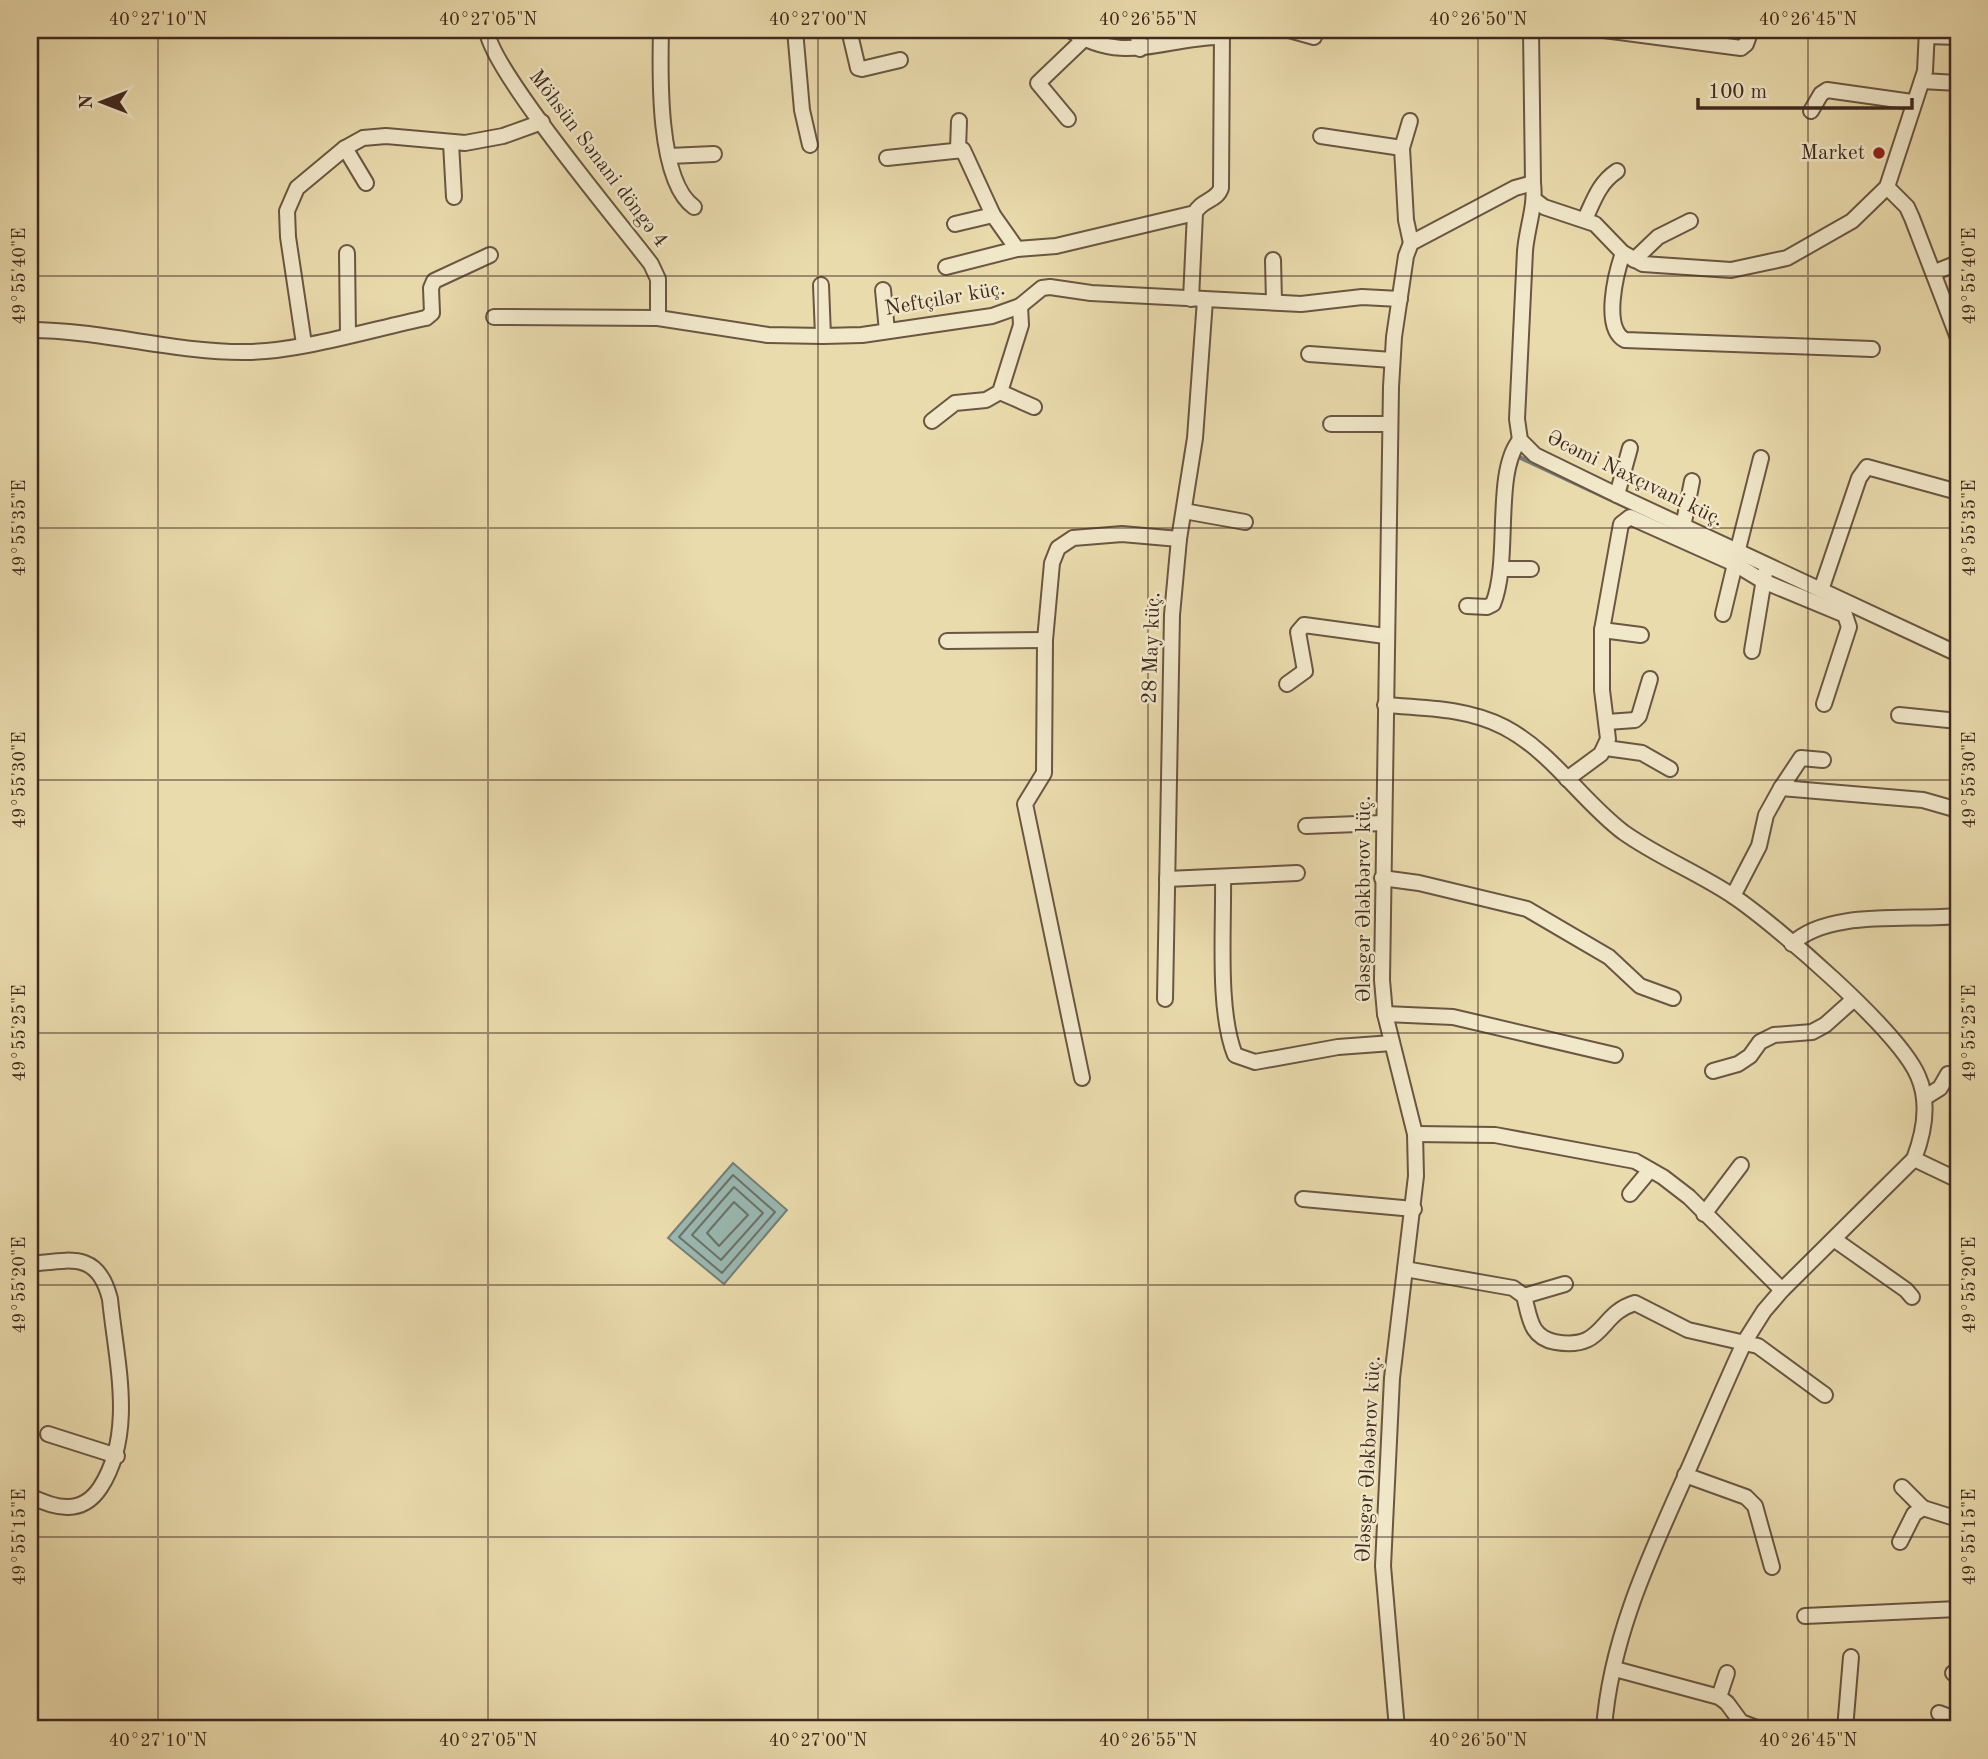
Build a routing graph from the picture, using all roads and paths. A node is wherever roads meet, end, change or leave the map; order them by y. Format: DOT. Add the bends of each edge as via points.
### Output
graph roads {
  1 [pos="487,30"];
  2 [pos="661,30"];
  3 [pos="795,30"];
  4 [pos="849,30"];
  5 [pos="1070,30"];
  6 [pos="1137,30"];
  7 [pos="1289,30"];
  8 [pos="1531,30"];
  9 [pos="1604,30"];
  10 [pos="1751,30"];
  11 [pos="1927,33"];
  12 [pos="1222,34"];
  13 [pos="1314,37"];
  14 [pos="1958,37"];
  15 [pos="1083,40"];
  16 [pos="1140,49"];
  17 [pos="900,60"];
  18 [pos="1922,81"];
  19 [pos="1958,83"];
  20 [pos="1912,102"];
  21 [pos="1811,111"];
  22 [pos="1068,119"];
  23 [pos="959,121"];
  24 [pos="1410,121"];
  25 [pos="542,122"];
  26 [pos="1321,136"];
  27 [pos="451,143"];
  28 [pos="810,145"];
  29 [pos="345,148"];
  30 [pos="1402,148"];
  31 [pos="958,149"];
  32 [pos="714,154"];
  33 [pos="669,156"];
  34 [pos="887,158"];
  35 [pos="1617,171"];
  36 [pos="366,183"];
  37 [pos="1533,183"];
  38 [pos="1887,187"];
  39 [pos="454,197"];
  40 [pos="1536,201"];
  41 [pos="694,207"];
  42 [pos="1195,213"];
  43 [pos="993,215"];
  44 [pos="1585,219"];
  45 [pos="1690,221"];
  46 [pos="955,224"];
  47 [pos="1411,243"];
  48 [pos="1017,249"];
  49 [pos="347,253"];
  50 [pos="490,255"];
  51 [pos="1628,256"];
  52 [pos="1273,260"];
  53 [pos="1958,263"];
  54 [pos="946,267"];
  55 [pos="1935,272"];
  56 [pos="821,285"];
  57 [pos="883,290"];
  58 [pos="1198,299"];
  59 [pos="1400,299"];
  60 [pos="1274,302"];
  61 [pos="1020,306"];
  62 [pos="494,317"];
  63 [pos="658,318"];
  64 [pos="30,330"];
  65 [pos="887,331"];
  66 [pos="348,335"];
  67 [pos="823,336"];
  68 [pos="1958,338"];
  69 [pos="304,344"];
  70 [pos="1872,349"];
  71 [pos="1309,354"];
  72 [pos="1392,360"];
  73 [pos="1000,392"];
  74 [pos="1034,407"];
  75 [pos="932,421"];
  76 [pos="1331,424"];
  77 [pos="1390,424"];
  78 [pos="1520,440"];
  79 [pos="1630,447"];
  80 [pos="1761,458"];
  81 [pos="1692,481"];
  82 [pos="1958,492"];
  83 [pos="1617,495"];
  84 [pos="1184,511"];
  85 [pos="1245,522"];
  86 [pos="1683,527"];
  87 [pos="1179,539"];
  88 [pos="1736,558"];
  89 [pos="1768,566"];
  90 [pos="1502,569"];
  91 [pos="1531,569"];
  92 [pos="1763,581"];
  93 [pos="1821,590"];
  94 [pos="1466,606"];
  95 [pos="1723,614"];
  96 [pos="1602,630"];
  97 [pos="1641,635"];
  98 [pos="1385,636"];
  99 [pos="1045,640"];
  100 [pos="947,641"];
  101 [pos="1752,651"];
  102 [pos="1958,654"];
  103 [pos="1650,679"];
  104 [pos="1287,684"];
  105 [pos="1824,704"];
  106 [pos="1385,705"];
  107 [pos="1899,715"];
  108 [pos="1958,721"];
  109 [pos="1607,722"];
  110 [pos="1606,748"];
  111 [pos="1823,760"];
  112 [pos="1670,769"];
  113 [pos="1567,779"];
  114 [pos="1781,788"];
  115 [pos="1958,810"];
  116 [pos="1383,823"];
  117 [pos="1306,826"];
  118 [pos="1297,873"];
  119 [pos="1223,878"];
  120 [pos="1382,878"];
  121 [pos="1167,879"];
  122 [pos="1733,896"];
  123 [pos="1958,916"];
  124 [pos="1792,944"];
  125 [pos="1673,998"];
  126 [pos="1165,999"];
  127 [pos="1853,1000"];
  128 [pos="1385,1014"];
  129 [pos="1392,1043"];
  130 [pos="1615,1055"];
  131 [pos="1713,1071"];
  132 [pos="1948,1074"];
  133 [pos="1082,1079"];
  134 [pos="1924,1098"];
  135 [pos="1415,1134"];
  136 [pos="1914,1158"];
  137 [pos="1741,1165"];
  138 [pos="1650,1170"];
  139 [pos="1958,1180"];
  140 [pos="1630,1194"];
  141 [pos="1303,1199"];
  142 [pos="1414,1209"];
  143 [pos="1704,1214"];
  144 [pos="1835,1240"];
  145 [pos="30,1264"];
  146 [pos="1405,1269"];
  147 [pos="1565,1284"];
  148 [pos="1782,1290"];
  149 [pos="1524,1296"];
  150 [pos="1912,1297"];
  151 [pos="1745,1341"];
  152 [pos="1825,1395"];
  153 [pos="48,1434"];
  154 [pos="117,1456"];
  155 [pos="1685,1475"];
  156 [pos="1902,1487"];
  157 [pos="30,1496"];
  158 [pos="1923,1507"];
  159 [pos="1958,1519"];
  160 [pos="1900,1542"];
  161 [pos="1772,1567"];
  162 [pos="1958,1609"];
  163 [pos="1805,1616"];
  164 [pos="1851,1657"];
  165 [pos="1615,1669"];
  166 [pos="1727,1673"];
  167 [pos="1719,1698"];
  168 [pos="1939,1713"];
  169 [pos="1958,1720"];
  170 [pos="1397,1729"];
  171 [pos="1604,1729"];
  172 [pos="1759,1729"];
  173 [pos="1845,1729"];
  1 -- 25 [label="street, Möhsün Sənani döngə 4" via="499,59"];
  2 -- 33 [label="street" via="660,102"];
  3 -- 28 [label="street"];
  4 -- 17 [label="street" via="858,68"];
  5 -- 15 [label="street"];
  6 -- 16 [label="street"];
  7 -- 13 [label="street"];
  8 -- 37 [label="street, Əcəmi Naxçıvani küç."];
  9 -- 10 [label="street" via="1741,48"];
  11 -- 14 [label="street"];
  11 -- 18 [label="street"];
  12 -- 16 [label="street"];
  12 -- 42 [label="street" via="1221,187 1217,196"];
  15 -- 16 [label="street" via="1108,48"];
  15 -- 22 [label="street" via="1038,83"];
  18 -- 19 [label="street"];
  18 -- 20 [label="street"];
  20 -- 21 [label="street" via="1827,90"];
  20 -- 38 [label="street"];
  23 -- 31 [label="street"];
  24 -- 30 [label="street"];
  25 -- 27 [label="street" via="503,136"];
  25 -- 63 [label="street, Möhsün Sənani döngə 4" via="651,264 658,279"];
  26 -- 30 [label="street"];
  27 -- 29 [label="street" via="386,136 363,138"];
  27 -- 39 [label="street"];
  29 -- 36 [label="street"];
  29 -- 69 [label="street" via="297,188 287,211"];
  30 -- 47 [label="street"];
  31 -- 34 [label="street"];
  31 -- 43 [label="street" via="963,150"];
  32 -- 33 [label="street"];
  33 -- 41 [label="street" via="682,196"];
  35 -- 44 [label="street" via="1605,179"];
  37 -- 40 [label="street, Əcəmi Naxçıvani küç."];
  37 -- 47 [label="street"];
  38 -- 51 [label="street" via="1840,230 1775,262 1749,269 1650,265"];
  38 -- 55 [label="street" via="1907,207"];
  40 -- 44 [label="street" via="1544,208"];
  40 -- 78 [label="street, Əcəmi Naxçıvani küç." via="1525,250 1517,419"];
  42 -- 48 [label="street" via="1056,246"];
  42 -- 58 [label="street, 28 May küç."];
  43 -- 46 [label="street"];
  43 -- 48 [label="street"];
  44 -- 51 [label="street"];
  45 -- 51 [label="street"];
  47 -- 59 [label="street, Ələsgər Ələkbərov küç."];
  48 -- 54 [label="street"];
  49 -- 66 [label="street"];
  50 -- 66 [label="street" via="434,281 430,288 432,313 426,318"];
  51 -- 70 [label="street" via="1613,289 1613,327 1625,340"];
  52 -- 60 [label="street"];
  53 -- 55 [label="street"];
  55 -- 68 [label="street"];
  56 -- 67 [label="street"];
  57 -- 65 [label="street"];
  58 -- 60 [label="street, Neftçilər küç."];
  58 -- 61 [label="street, Neftçilər küç." via="1050,287"];
  58 -- 84 [label="street, 28 May küç." via="1195,438"];
  59 -- 60 [label="street, Neftçilər küç." via="1378,296 1319,303"];
  59 -- 72 [label="street, Ələsgər Ələkbərov küç."];
  61 -- 65 [label="street, Neftçilər küç." via="992,316"];
  61 -- 73 [label="street" via="1021,325"];
  62 -- 63 [label="street, Neftçilər küç."];
  63 -- 67 [label="street, Neftçilər küç." via="768,335"];
  64 -- 69 [label="street" via="245,352"];
  65 -- 67 [label="street, Neftçilər küç."];
  66 -- 69 [label="street"];
  71 -- 72 [label="street"];
  72 -- 77 [label="street, Ələsgər Ələkbərov küç."];
  73 -- 74 [label="street"];
  73 -- 75 [label="street" via="986,401 955,403"];
  76 -- 77 [label="street"];
  77 -- 98 [label="street, Ələsgər Ələkbərov küç."];
  78 -- 83 [label="street, Əcəmi Naxçıvani küç." via="1535,455"];
  78 -- 90 [label="street" via="1510,460"];
  79 -- 83 [label="street"];
  80 -- 88 [label="street"];
  81 -- 86 [label="street"];
  82 -- 93 [label="street" via="1867,467 1859,478"];
  83 -- 86 [label="street, Əcəmi Naxçıvani küç."];
  84 -- 85 [label="street"];
  84 -- 87 [label="street, 28 May küç."];
  86 -- 88 [label="street, Əcəmi Naxçıvani küç."];
  87 -- 99 [label="street" via="1122,534 1073,538 1058,548 1052,563"];
  87 -- 121 [label="street, 28 May küç." via="1172,615"];
  88 -- 89 [label="street, Əcəmi Naxçıvani küç."];
  88 -- 92 [label="street"];
  88 -- 95 [label="street"];
  88 -- 96 [label="street" via="1636,518 1625,519"];
  89 -- 92 [label="street"];
  89 -- 93 [label="street, Əcəmi Naxçıvani küç."];
  90 -- 91 [label="street"];
  90 -- 94 [label="street" via="1493,604"];
  92 -- 101 [label="street"];
  92 -- 105 [label="street" via="1835,610 1849,621"];
  93 -- 102 [label="street, Əcəmi Naxçıvani küç."];
  96 -- 97 [label="street"];
  96 -- 109 [label="street"];
  98 -- 104 [label="street" via="1304,625 1298,632 1305,671"];
  98 -- 106 [label="street, Ələsgər Ələkbərov küç."];
  99 -- 100 [label="street"];
  99 -- 133 [label="street" via="1044,773 1028,796 1026,816"];
  103 -- 109 [label="street" via="1635,720"];
  106 -- 113 [label="street" via="1447,710 1502,726 1531,743"];
  106 -- 116 [label="street, Ələsgər Ələkbərov küç."];
  107 -- 108 [label="street"];
  109 -- 110 [label="street"];
  110 -- 112 [label="street" via="1642,753"];
  110 -- 113 [label="street"];
  111 -- 114 [label="street" via="1801,758"];
  113 -- 122 [label="street" via="1645,848"];
  114 -- 115 [label="street" via="1923,800"];
  114 -- 122 [label="street"];
  116 -- 117 [label="street"];
  116 -- 120 [label="street, Ələsgər Ələkbərov küç."];
  118 -- 119 [label="street"];
  119 -- 121 [label="street"];
  119 -- 129 [label="street" via="1224,979 1235,1055 1255,1062"];
  120 -- 125 [label="street" via="1527,909 1609,957 1640,986"];
  120 -- 128 [label="street, Ələsgər Ələkbərov küç."];
  121 -- 126 [label="street, 28 May küç."];
  122 -- 124 [label="street"];
  123 -- 124 [label="street" via="1816,926"];
  124 -- 127 [label="street"];
  127 -- 131 [label="street" via="1812,1032 1774,1035 1738,1064"];
  127 -- 134 [label="street" via="1906,1055"];
  128 -- 129 [label="street, Ələsgər Ələkbərov küç."];
  128 -- 130 [label="street" via="1453,1017"];
  129 -- 135 [label="street, Ələsgər Ələkbərov küç."];
  132 -- 134 [label="street" via="1934,1094"];
  134 -- 136 [label="street" via="1923,1137"];
  135 -- 138 [label="street" via="1495,1135 1635,1161"];
  135 -- 142 [label="street, Ələsgər Ələkbərov küç."];
  136 -- 139 [label="street"];
  136 -- 144 [label="street"];
  137 -- 143 [label="street"];
  138 -- 140 [label="street"];
  138 -- 143 [label="street" via="1672,1183"];
  141 -- 142 [label="street"];
  142 -- 146 [label="street, Ələsgər Ələkbərov küç."];
  143 -- 148 [label="street"];
  144 -- 148 [label="street"];
  144 -- 150 [label="street"];
  145 -- 154 [label="street" via="84,1261 106,1281 122,1416"];
  146 -- 149 [label="street" via="1513,1288"];
  146 -- 170 [label="street, Ələsgər Ələkbərov küç." via="1392,1377 1383,1566"];
  147 -- 149 [label="street"];
  148 -- 151 [label="street"];
  149 -- 151 [label="street" via="1533,1329 1545,1340 1580,1344 1635,1303 1688,1330"];
  151 -- 152 [label="street" via="1776,1357"];
  151 -- 155 [label="street"];
  153 -- 154 [label="street"];
  154 -- 157 [label="street" via="95,1495 84,1505 65,1508"];
  155 -- 161 [label="street" via="1746,1497 1755,1506"];
  155 -- 165 [label="street" via="1646,1564"];
  156 -- 158 [label="street"];
  158 -- 159 [label="street"];
  158 -- 160 [label="street" via="1914,1514"];
  162 -- 163 [label="street"];
  164 -- 173 [label="street"];
  165 -- 167 [label="street"];
  165 -- 171 [label="street"];
  166 -- 167 [label="street"];
  167 -- 172 [label="street" via="1741,1722"];
  168 -- 169 [label="street"];
}
